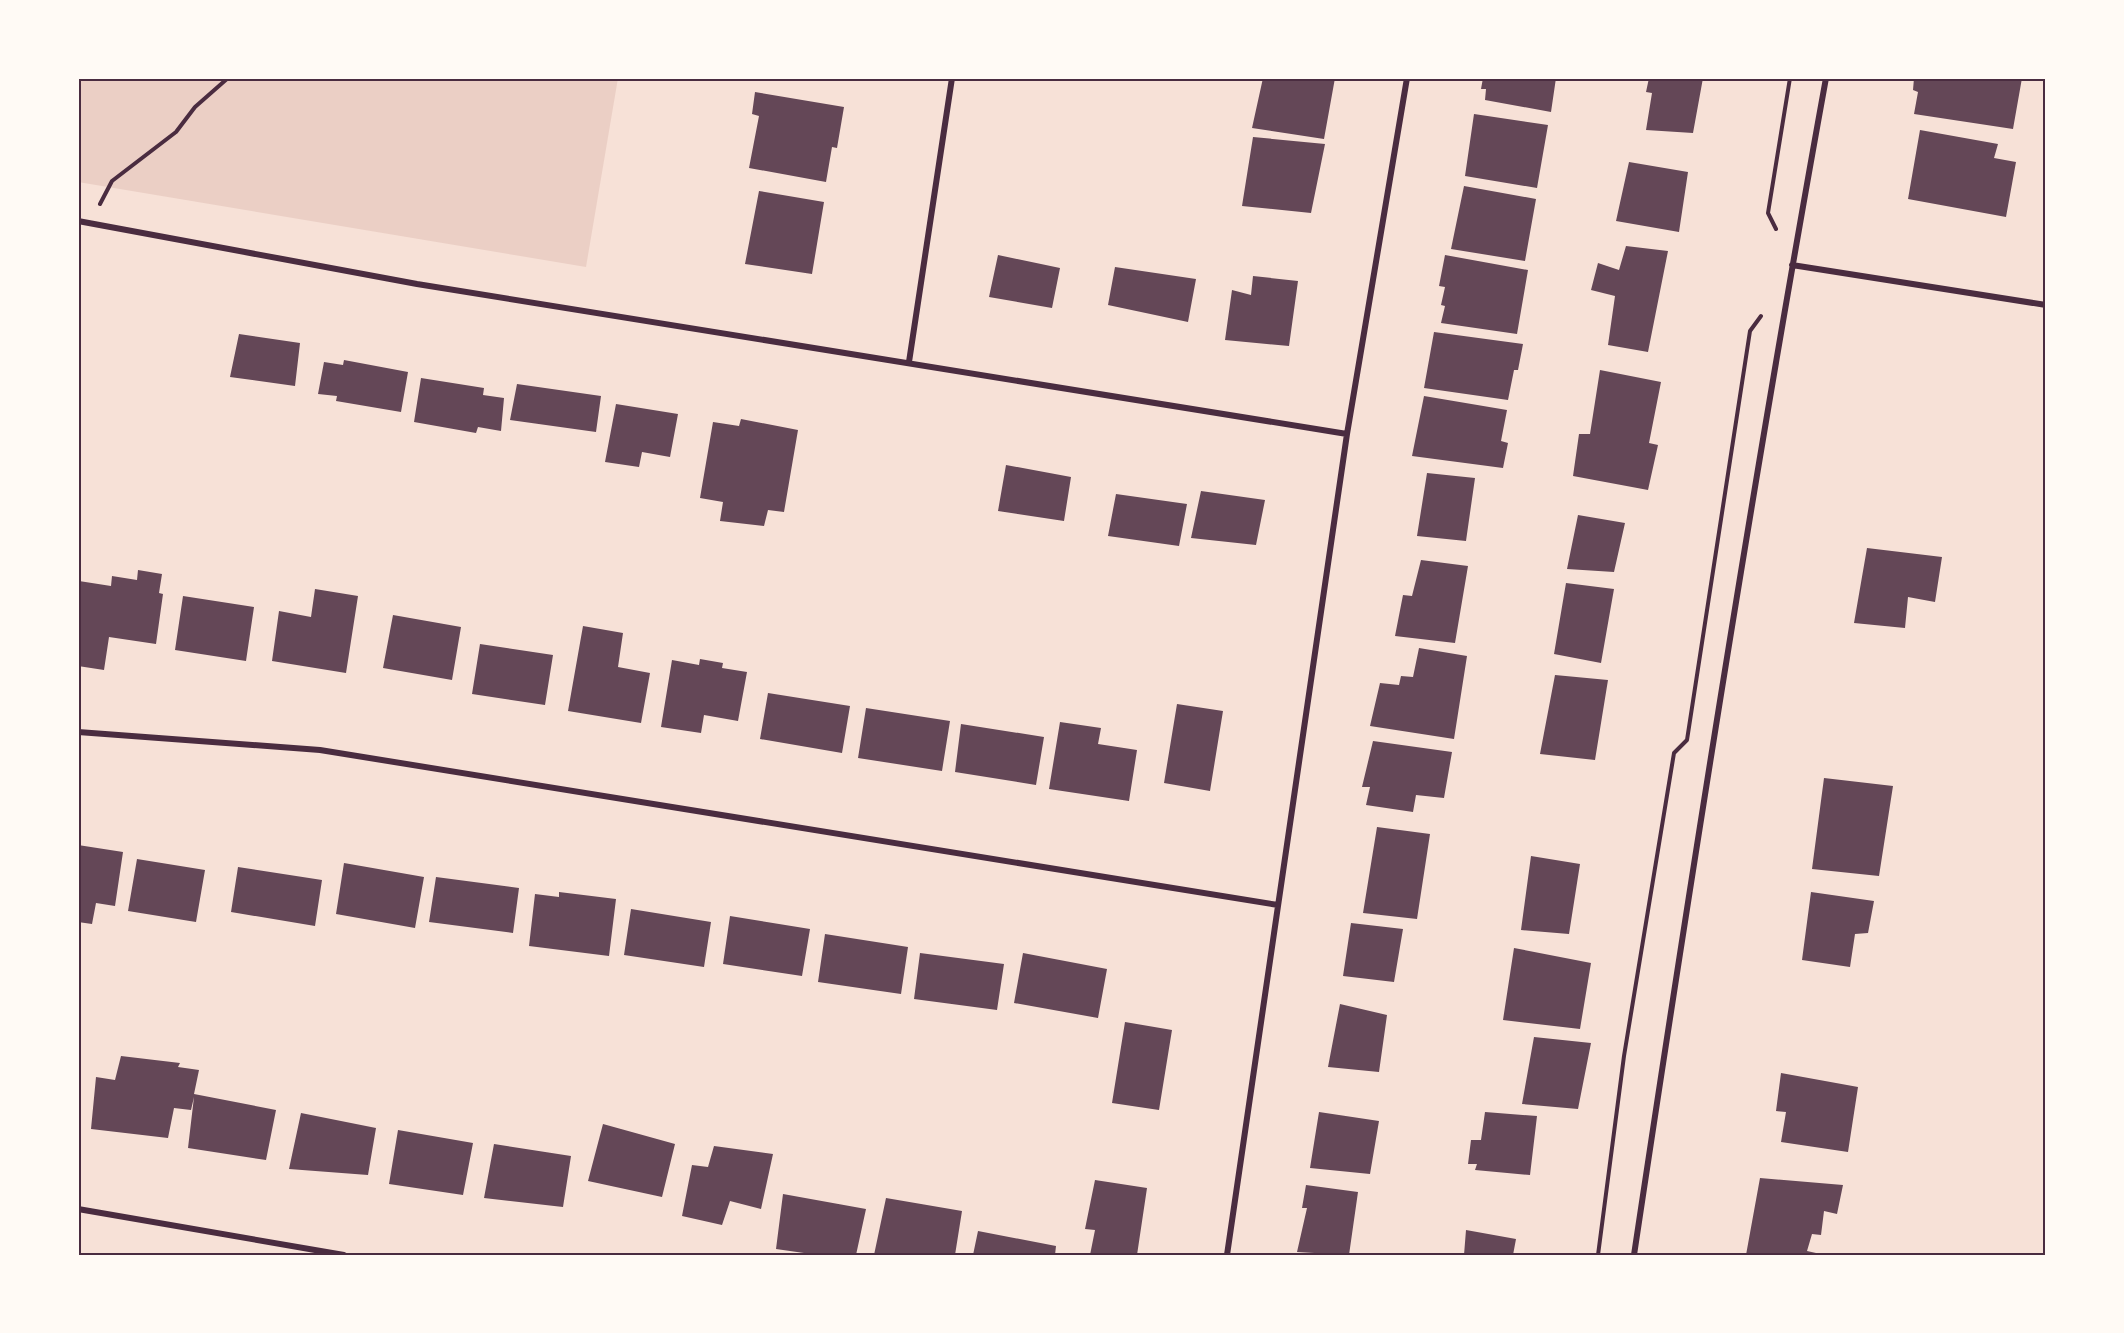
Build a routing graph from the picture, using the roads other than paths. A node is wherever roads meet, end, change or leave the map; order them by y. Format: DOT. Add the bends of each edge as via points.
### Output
graph roads {
  1 [pos="952,78"];
  2 [pos="1407,78"];
  3 [pos="1826,78"];
  4 [pos="78,221"];
  5 [pos="1792,265"];
  6 [pos="2046,305"];
  7 [pos="909,362"];
  8 [pos="1347,434"];
  9 [pos="78,732"];
  10 [pos="1278,905"];
  11 [pos="78,1209"];
  12 [pos="344,1255"];
  13 [pos="1227,1255"];
  14 [pos="1634,1255"];
  1 -- 7 [label="street"];
  2 -- 8 [label="street"];
  3 -- 5 [label="street"];
  4 -- 7 [label="street" via="417,284"];
  5 -- 6 [label="street"];
  5 -- 14 [label="street" via="1684,920"];
  7 -- 8 [label="street"];
  8 -- 10 [label="street"];
  9 -- 10 [label="street" via="320,750"];
  10 -- 13 [label="street"];
  11 -- 12 [label="street"];
}
